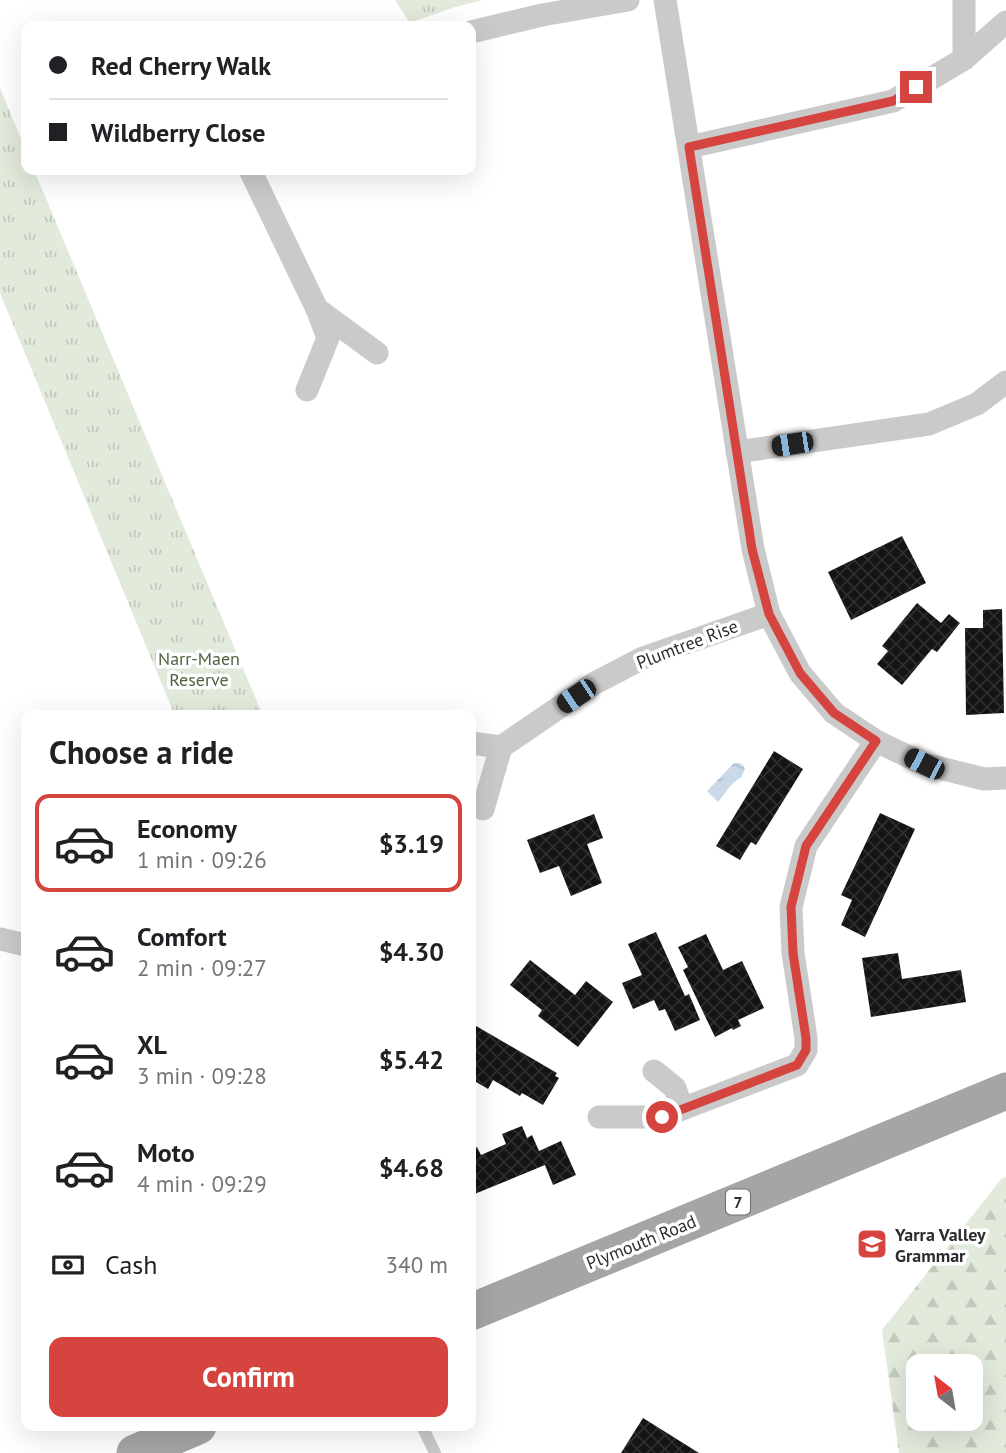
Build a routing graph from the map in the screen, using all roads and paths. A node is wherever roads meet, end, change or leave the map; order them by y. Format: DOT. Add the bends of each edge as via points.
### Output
graph roads {
  1 [pos="628,0"];
  2 [pos="665,0"];
  3 [pos="964,0"];
  4 [pos="1006,22"];
  5 [pos="476,31"];
  6 [pos="964,59"];
  7 [pos="689,147"];
  8 [pos="252,175"];
  9 [pos="317,309"];
  10 [pos="377,353"];
  11 [pos="1006,382"];
  12 [pos="307,390"];
  13 [pos="737,452"];
  14 [pos="769,614"];
  15 [pos="876,741"];
  16 [pos="476,744"];
  17 [pos="501,747"];
  18 [pos="1006,778"];
  19 [pos="483,809"];
  20 [pos="0,939"];
  21 [pos="21,944"];
  22 [pos="654,1070"];
  23 [pos="1006,1091"];
  24 [pos="682,1109"];
  25 [pos="599,1117"];
  26 [pos="476,1310"];
  27 [pos="186,1431"];
  28 [pos="424,1431"];
  29 [pos="135,1453"];
  30 [pos="435,1453"];
  1 -- 5 [label="street"];
  2 -- 7 [label="street"];
  3 -- 6 [label="street"];
  4 -- 6 [label="street"];
  6 -- 7 [label="street" via="893,101"];
  7 -- 13 [label="street"];
  8 -- 9 [label="street"];
  9 -- 10 [label="street"];
  9 -- 12 [label="street" via="328,338"];
  11 -- 13 [label="street" via="977,404 929,424"];
  13 -- 14 [label="street" via="752,549"];
  14 -- 15 [label="street" via="800,673 834,713"];
  14 -- 17 [label="street, Plumtree Rise" via="643,658 595,683"];
  15 -- 18 [label="street" via="924,764 984,779"];
  15 -- 24 [label="street" via="806,846 791,907 806,1050 797,1065"];
  16 -- 17 [label="street"];
  17 -- 19 [label="street"];
  20 -- 21 [label="street"];
  22 -- 24 [label="street" via="675,1088"];
  23 -- 26 [label="main road, Plymouth Road / 7"];
  24 -- 25 [label="street" via="662,1117"];
  27 -- 29 [label="main road"];
  28 -- 30 [label="lane"];
}
